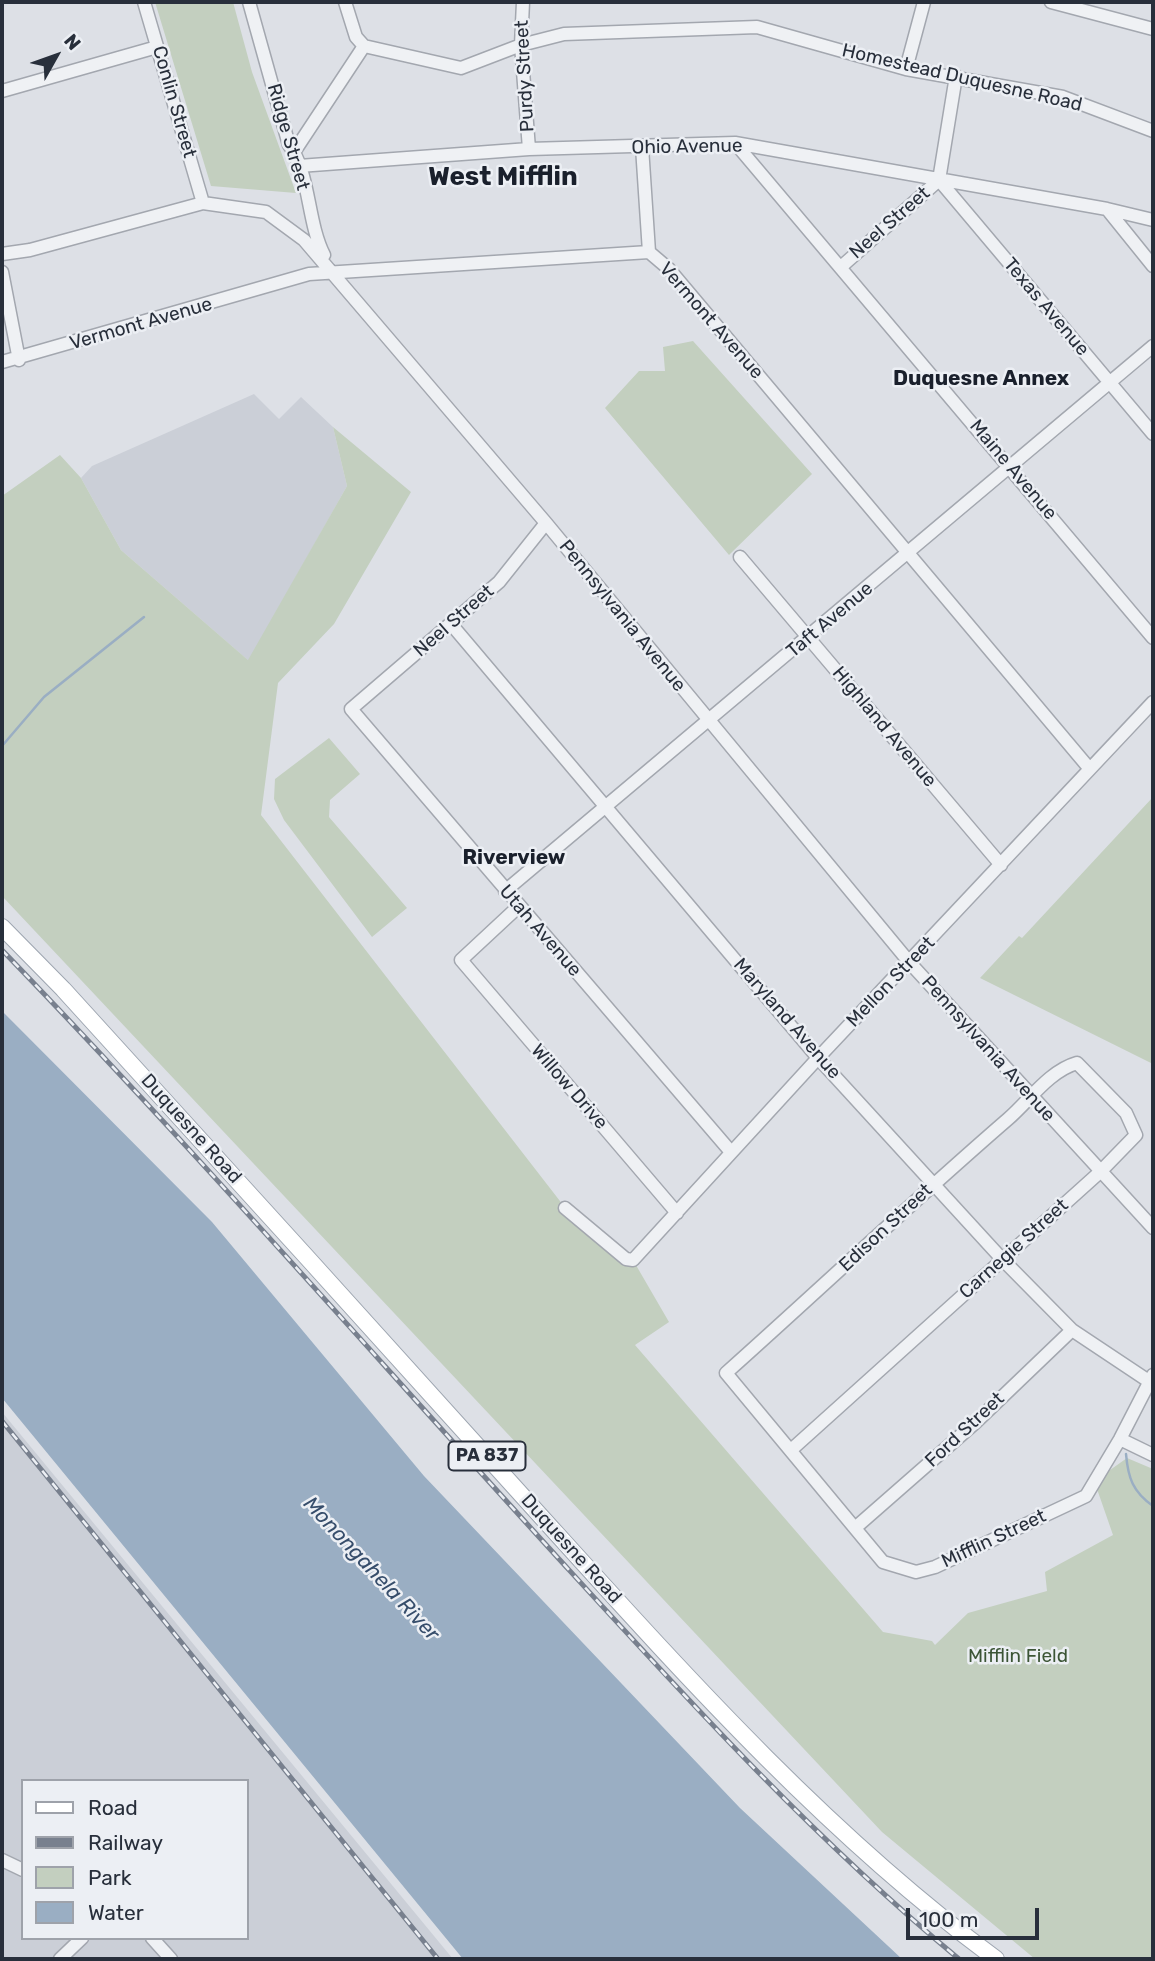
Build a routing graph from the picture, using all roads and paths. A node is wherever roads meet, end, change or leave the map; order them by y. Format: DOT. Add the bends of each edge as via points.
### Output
graph roads {
  1 [pos="144,2"];
  2 [pos="249,2"];
  3 [pos="345,2"];
  4 [pos="523,2"];
  5 [pos="924,2"];
  6 [pos="1051,2"];
  7 [pos="1153,29"];
  8 [pos="521,45"];
  9 [pos="364,46"];
  10 [pos="157,47"];
  11 [pos="906,69"];
  12 [pos="956,76"];
  13 [pos="2,91"];
  14 [pos="1153,131"];
  15 [pos="736,143"];
  16 [pos="642,148"];
  17 [pos="529,149"];
  18 [pos="294,152"];
  19 [pos="299,166"];
  20 [pos="939,180"];
  21 [pos="203,203"];
  22 [pos="1107,209"];
  23 [pos="1153,220"];
  24 [pos="649,252"];
  25 [pos="2,254"];
  26 [pos="1153,265"];
  27 [pos="842,266"];
  28 [pos="332,271"];
  29 [pos="2,272"];
  30 [pos="1153,346"];
  31 [pos="19,360"];
  32 [pos="2,362"];
  33 [pos="1110,383"];
  34 [pos="1153,434"];
  35 [pos="1010,466"];
  36 [pos="546,523"];
  37 [pos="908,554"];
  38 [pos="740,557"];
  39 [pos="451,624"];
  40 [pos="808,638"];
  41 [pos="1153,638"];
  42 [pos="1153,702"];
  43 [pos="351,709"];
  44 [pos="708,721"];
  45 [pos="1088,768"];
  46 [pos="606,808"];
  47 [pos="1001,865"];
  48 [pos="506,891"];
  49 [pos="518,907"];
  50 [pos="2,927"];
  51 [pos="909,964"];
  52 [pos="818,1058"];
  53 [pos="1046,1083"];
  54 [pos="1032,1098"];
  55 [pos="731,1152"];
  56 [pos="1100,1172"];
  57 [pos="935,1182"];
  58 [pos="565,1208"];
  59 [pos="677,1213"];
  60 [pos="1153,1228"];
  61 [pos="1002,1259"];
  62 [pos="1072,1330"];
  63 [pos="726,1373"];
  64 [pos="1152,1380"];
  65 [pos="1120,1439"];
  66 [pos="791,1450"];
  67 [pos="1153,1455"];
  68 [pos="855,1528"];
  69 [pos="2,1860"];
  70 [pos="21,1869"];
  71 [pos="80,1940"];
  72 [pos="154,1940"];
  73 [pos="60,1959"];
  74 [pos="171,1959"];
  75 [pos="996,1959"];
  1 -- 10 [label="street, Conlin Street"];
  2 -- 18 [label="street, Ridge Street"];
  3 -- 9 [label="street" via="356,37"];
  4 -- 8 [label="street, Purdy Street"];
  5 -- 11 [label="street"];
  6 -- 7 [label="street"];
  8 -- 9 [label="street, Homestead Duquesne Road" via="461,68"];
  8 -- 11 [label="street, Homestead Duquesne Road" via="564,34 757,27"];
  8 -- 17 [label="street, Purdy Street"];
  9 -- 18 [label="street"];
  10 -- 13 [label="street"];
  10 -- 21 [label="street, Conlin Street"];
  11 -- 12 [label="street, Homestead Duquesne Road"];
  12 -- 14 [label="street, Homestead Duquesne Road" via="1063,97"];
  12 -- 20 [label="street"];
  15 -- 16 [label="street, Ohio Avenue"];
  15 -- 20 [label="street, Ohio Avenue"];
  15 -- 27 [label="street, Maine Avenue"];
  16 -- 17 [label="street, Ohio Avenue"];
  16 -- 24 [label="street"];
  17 -- 19 [label="street, Ohio Avenue"];
  18 -- 19 [label="street, Ridge Street"];
  19 -- 28 [label="street, Ridge Street" via="315,237"];
  20 -- 22 [label="street, Ohio Avenue"];
  20 -- 27 [label="street, Neel Street"];
  20 -- 33 [label="street, Texas Avenue"];
  21 -- 25 [label="street, Pennsylvania Avenue"];
  21 -- 28 [label="street, Pennsylvania Avenue" via="266,212 304,240"];
  22 -- 23 [label="street, Ohio Avenue"];
  22 -- 26 [label="street"];
  24 -- 28 [label="street, Vermont Avenue"];
  24 -- 37 [label="street, Vermont Avenue" via="669,269"];
  27 -- 35 [label="street, Maine Avenue"];
  28 -- 31 [label="street, Vermont Avenue"];
  28 -- 36 [label="street, Pennsylvania Avenue"];
  29 -- 31 [label="street"];
  30 -- 33 [label="street, Taft Avenue"];
  31 -- 32 [label="street, Vermont Avenue"];
  33 -- 34 [label="street, Texas Avenue"];
  33 -- 35 [label="street, Taft Avenue"];
  35 -- 37 [label="street, Taft Avenue"];
  35 -- 41 [label="street, Maine Avenue"];
  36 -- 39 [label="street, Neel Street" via="502,579"];
  36 -- 44 [label="street, Pennsylvania Avenue"];
  37 -- 40 [label="street, Taft Avenue"];
  37 -- 45 [label="street, Vermont Avenue"];
  38 -- 40 [label="street, Highland Avenue"];
  39 -- 43 [label="street, Neel Street"];
  39 -- 46 [label="street, Maryland Avenue"];
  40 -- 44 [label="street, Taft Avenue"];
  40 -- 47 [label="street, Highland Avenue"];
  42 -- 45 [label="street, Mellon Street"];
  43 -- 48 [label="street, Utah Avenue"];
  44 -- 46 [label="street, Taft Avenue"];
  44 -- 51 [label="street, Pennsylvania Avenue"];
  45 -- 47 [label="street, Mellon Street"];
  46 -- 48 [label="street, Taft Avenue"];
  46 -- 52 [label="street, Maryland Avenue"];
  47 -- 51 [label="street, Mellon Street"];
  48 -- 49 [label="street, Utah Avenue"];
  49 -- 55 [label="street, Utah Avenue"];
  49 -- 59 [label="street, Willow Drive" via="461,960"];
  50 -- 75 [label="main road, Duquesne Road / PA 837" via="64,989 715,1705 856,1846"];
  51 -- 52 [label="street, Mellon Street"];
  51 -- 54 [label="street, Pennsylvania Avenue"];
  52 -- 55 [label="street, Mellon Street"];
  52 -- 57 [label="street, Maryland Avenue"];
  53 -- 54 [label="street, Edison Street"];
  53 -- 56 [label="street, Carnegie Street" via="1057,1071 1077,1063 1135,1126 1136,1135"];
  54 -- 56 [label="street, Pennsylvania Avenue"];
  54 -- 57 [label="street, Edison Street"];
  55 -- 59 [label="street, Mellon Street"];
  56 -- 60 [label="street, Pennsylvania Avenue"];
  56 -- 61 [label="street, Carnegie Street"];
  57 -- 61 [label="street, Maryland Avenue"];
  57 -- 63 [label="street, Edison Street"];
  58 -- 59 [label="street, Mellon Street" via="633,1260"];
  61 -- 62 [label="street, Maryland Avenue"];
  61 -- 66 [label="street, Carnegie Street"];
  62 -- 64 [label="street, Maryland Avenue"];
  62 -- 68 [label="street, Ford Street"];
  63 -- 66 [label="street, Mifflin Street"];
  64 -- 65 [label="street, Mifflin Street"];
  65 -- 67 [label="street"];
  65 -- 68 [label="street, Mifflin Street" via="1086,1496 935,1567 916,1572 883,1562"];
  66 -- 68 [label="street, Mifflin Street"];
  69 -- 70 [label="street"];
  71 -- 73 [label="street"];
  72 -- 74 [label="street"];
}
